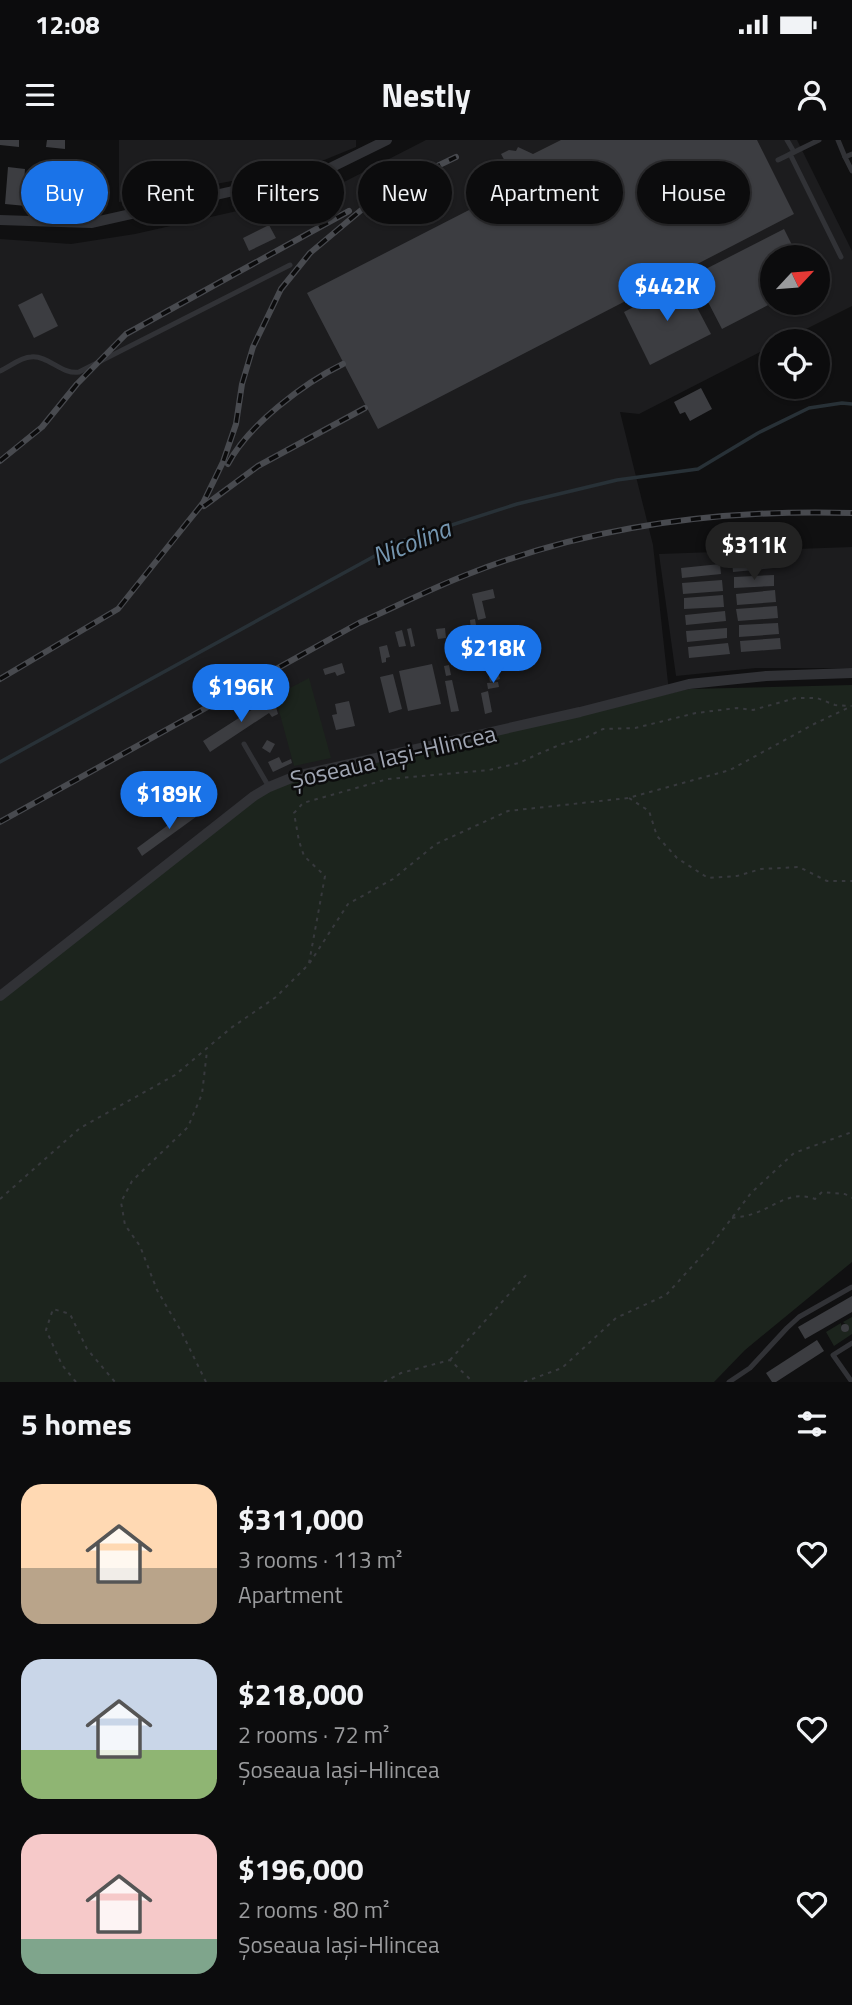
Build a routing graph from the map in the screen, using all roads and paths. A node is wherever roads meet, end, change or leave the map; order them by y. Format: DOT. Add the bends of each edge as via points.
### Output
graph roads {
  1 [pos="387,140"];
  2 [pos="787,140"];
  3 [pos="818,140"];
  4 [pos="838,140"];
  5 [pos="792,153"];
  6 [pos="852,154"];
  7 [pos="845,157"];
  8 [pos="778,160"];
  9 [pos="852,171"];
  10 [pos="0,220"];
  11 [pos="841,257"];
  12 [pos="290,265"];
  13 [pos="0,371"];
  14 [pos="852,673"];
  15 [pos="852,706"];
  16 [pos="244,744"];
  17 [pos="269,787"];
  18 [pos="628,798"];
  19 [pos="852,881"];
  20 [pos="309,964"];
  21 [pos="0,996"];
  22 [pos="207,1049"];
  23 [pos="852,1132"];
  24 [pos="852,1198"];
  25 [pos="0,1199"];
  26 [pos="731,1219"];
  27 [pos="527,1274"];
  28 [pos="852,1287"];
  29 [pos="852,1343"];
  30 [pos="450,1360"];
  31 [pos="76,1382"];
  32 [pos="115,1382"];
  33 [pos="206,1382"];
  34 [pos="384,1382"];
  35 [pos="473,1382"];
  36 [pos="524,1382"];
  37 [pos="729,1382"];
  38 [pos="852,1382"];
  1 -- 10 [label="street" via="326,170 91,223"];
  2 -- 5 [label="lane"];
  3 -- 5 [label="lane"];
  4 -- 7 [label="lane"];
  5 -- 8 [label="lane"];
  5 -- 11 [label="lane"];
  6 -- 7 [label="lane"];
  7 -- 9 [label="lane"];
  12 -- 13 [label="lane" via="79,372 29,356"];
  14 -- 17 [label="street, Șoseaua Iași-Hlincea" via="689,684 296,776"];
  15 -- 18 [label="path" via="730,770"];
  15 -- 20 [label="path" via="796,698 753,710 696,713 635,729 603,729 519,763 388,779 303,803 294,813 299,841 304,856 325,876"];
  16 -- 17 [label="lane"];
  17 -- 21 [label="street, Șoseaua Iași-Hlincea"];
  18 -- 19 [label="path" via="649,811 657,836 677,858 708,878 799,867 827,881"];
  18 -- 20 [label="path" via="508,811 436,844 393,880 348,904"];
  20 -- 22 [label="path" via="276,997"];
  22 -- 25 [label="path" via="175,1075 80,1128"];
  22 -- 33 [label="path" via="202,1094 188,1128 132,1181 121,1202 125,1225 140,1245 157,1290"];
  23 -- 26 [label="path" via="794,1153"];
  24 -- 26 [label="path" via="822,1192 814,1199 804,1195"];
  26 -- 36 [label="path" via="666,1295 616,1318 562,1368"];
  27 -- 30 [label="path"];
  28 -- 37 [label="lane" via="799,1317 750,1368"];
  29 -- 38 [label="lane" via="833,1355"];
  30 -- 34 [label="path"];
  30 -- 35 [label="path"];
  31 -- 32 [label="path" via="62,1366 46,1330 53,1309 70,1314 87,1349"];
}
